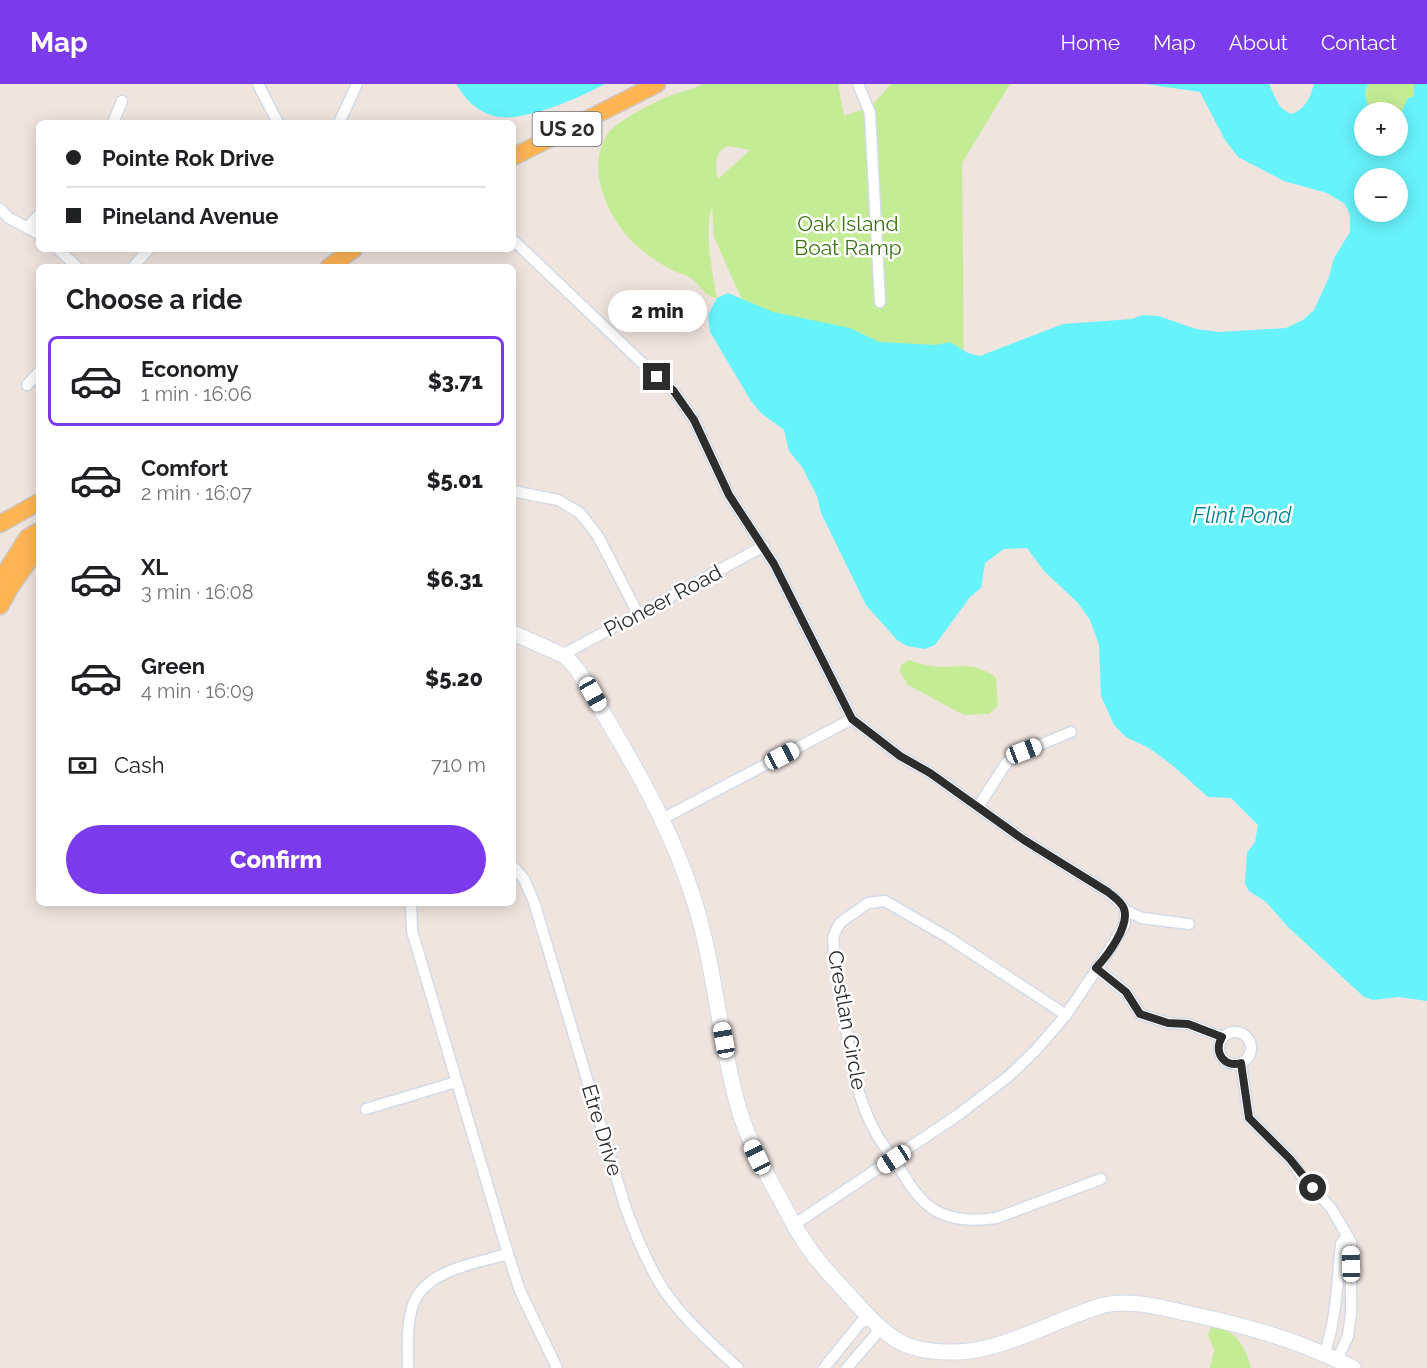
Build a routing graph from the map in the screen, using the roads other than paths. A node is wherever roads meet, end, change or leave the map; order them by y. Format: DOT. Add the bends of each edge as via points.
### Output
graph roads {
  1 [pos="258,84"];
  2 [pos="357,84"];
  3 [pos="657,84"];
  4 [pos="858,84"];
  5 [pos="122,101"];
  6 [pos="114,120"];
  7 [pos="276,120"];
  8 [pos="340,120"];
  9 [pos="516,155"];
  10 [pos="0,208"];
  11 [pos="36,218"];
  12 [pos="28,227"];
  13 [pos="36,232"];
  14 [pos="516,243"];
  15 [pos="61,252"];
  16 [pos="146,252"];
  17 [pos="74,264"];
  18 [pos="136,264"];
  19 [pos="880,302"];
  20 [pos="36,375"];
  21 [pos="27,385"];
  22 [pos="516,492"];
  23 [pos="36,504"];
  24 [pos="0,525"];
  25 [pos="36,528"];
  26 [pos="36,531"];
  27 [pos="764,546"];
  28 [pos="36,550"];
  29 [pos="0,581"];
  30 [pos="0,606"];
  31 [pos="638,614"];
  32 [pos="516,634"];
  33 [pos="562,655"];
  34 [pos="852,719"];
  35 [pos="1071,732"];
  36 [pos="978,807"];
  37 [pos="662,819"];
  38 [pos="516,870"];
  39 [pos="411,906"];
  40 [pos="1125,910"];
  41 [pos="1189,924"];
  42 [pos="1096,968"];
  43 [pos="1066,1015"];
  44 [pos="1222,1037"];
  45 [pos="1241,1063"];
  46 [pos="456,1082"];
  47 [pos="366,1109"];
  48 [pos="894,1159"];
  49 [pos="1101,1179"];
  50 [pos="795,1224"];
  51 [pos="1347,1236"];
  52 [pos="508,1254"];
  53 [pos="874,1320"];
  54 [pos="1331,1357"];
  55 [pos="408,1368"];
  56 [pos="558,1368"];
  57 [pos="738,1368"];
  58 [pos="824,1368"];
  59 [pos="847,1368"];
  60 [pos="1353,1368"];
  1 -- 7 [label="street"];
  2 -- 8 [label="street"];
  3 -- 9 [label="main road, US 20"];
  4 -- 19 [label="street" via="870,113"];
  5 -- 6 [label="street"];
  10 -- 12 [label="street" via="9,218"];
  11 -- 12 [label="street"];
  12 -- 13 [label="street"];
  14 -- 27 [label="street" via="680,398 729,495"];
  15 -- 17 [label="street"];
  16 -- 18 [label="street"];
  20 -- 21 [label="street"];
  22 -- 31 [label="street" via="558,500 580,513 598,536"];
  23 -- 24 [label="main road"];
  24 -- 25 [label="main road"];
  26 -- 29 [label="main road" via="27,538"];
  27 -- 31 [label="street, Pioneer Road"];
  27 -- 34 [label="street"];
  28 -- 30 [label="main road"];
  31 -- 33 [label="street, Pioneer Road"];
  32 -- 33 [label="street"];
  33 -- 37 [label="street" via="577,669"];
  34 -- 36 [label="street"];
  34 -- 37 [label="street"];
  35 -- 36 [label="street" via="1007,762"];
  36 -- 40 [label="street" via="1108,892"];
  37 -- 50 [label="street" via="699,916 745,1128"];
  38 -- 57 [label="street, Etre Drive" via="534,902 642,1251 663,1289"];
  39 -- 46 [label="street" via="412,931"];
  40 -- 41 [label="street" via="1142,918"];
  40 -- 42 [label="street" via="1125,924"];
  42 -- 43 [label="street"];
  42 -- 44 [label="street" via="1126,992 1140,1014 1168,1023 1188,1024"];
  43 -- 48 [label="street" via="1010,1076"];
  43 -- 48 [label="street, Crestlan Circle" via="885,901 868,903 841,922 833,943 854,1075 868,1119"];
  44 -- 45 [label="street" via="1218,1047 1222,1058 1231,1064"];
  44 -- 45 [label="street" via="1232,1032 1246,1036 1251,1051"];
  45 -- 51 [label="street" via="1249,1118 1331,1208"];
  46 -- 47 [label="street"];
  46 -- 52 [label="street"];
  48 -- 49 [label="street, Crestlan Circle" via="927,1205 955,1218 996,1218"];
  48 -- 50 [label="street"];
  50 -- 53 [label="street" via="823,1266"];
  51 -- 54 [label="street" via="1341,1244"];
  51 -- 54 [label="street" via="1351,1242 1351,1314 1348,1336"];
  52 -- 55 [label="street" via="459,1267 435,1279 421,1292 411,1314"];
  52 -- 56 [label="street" via="520,1291"];
  53 -- 54 [label="street" via="913,1348 965,1351 1017,1340 1104,1305 1141,1304 1241,1325"];
  53 -- 58 [label="street" via="862,1321"];
  53 -- 59 [label="street" via="877,1333"];
  54 -- 60 [label="street"];
}
